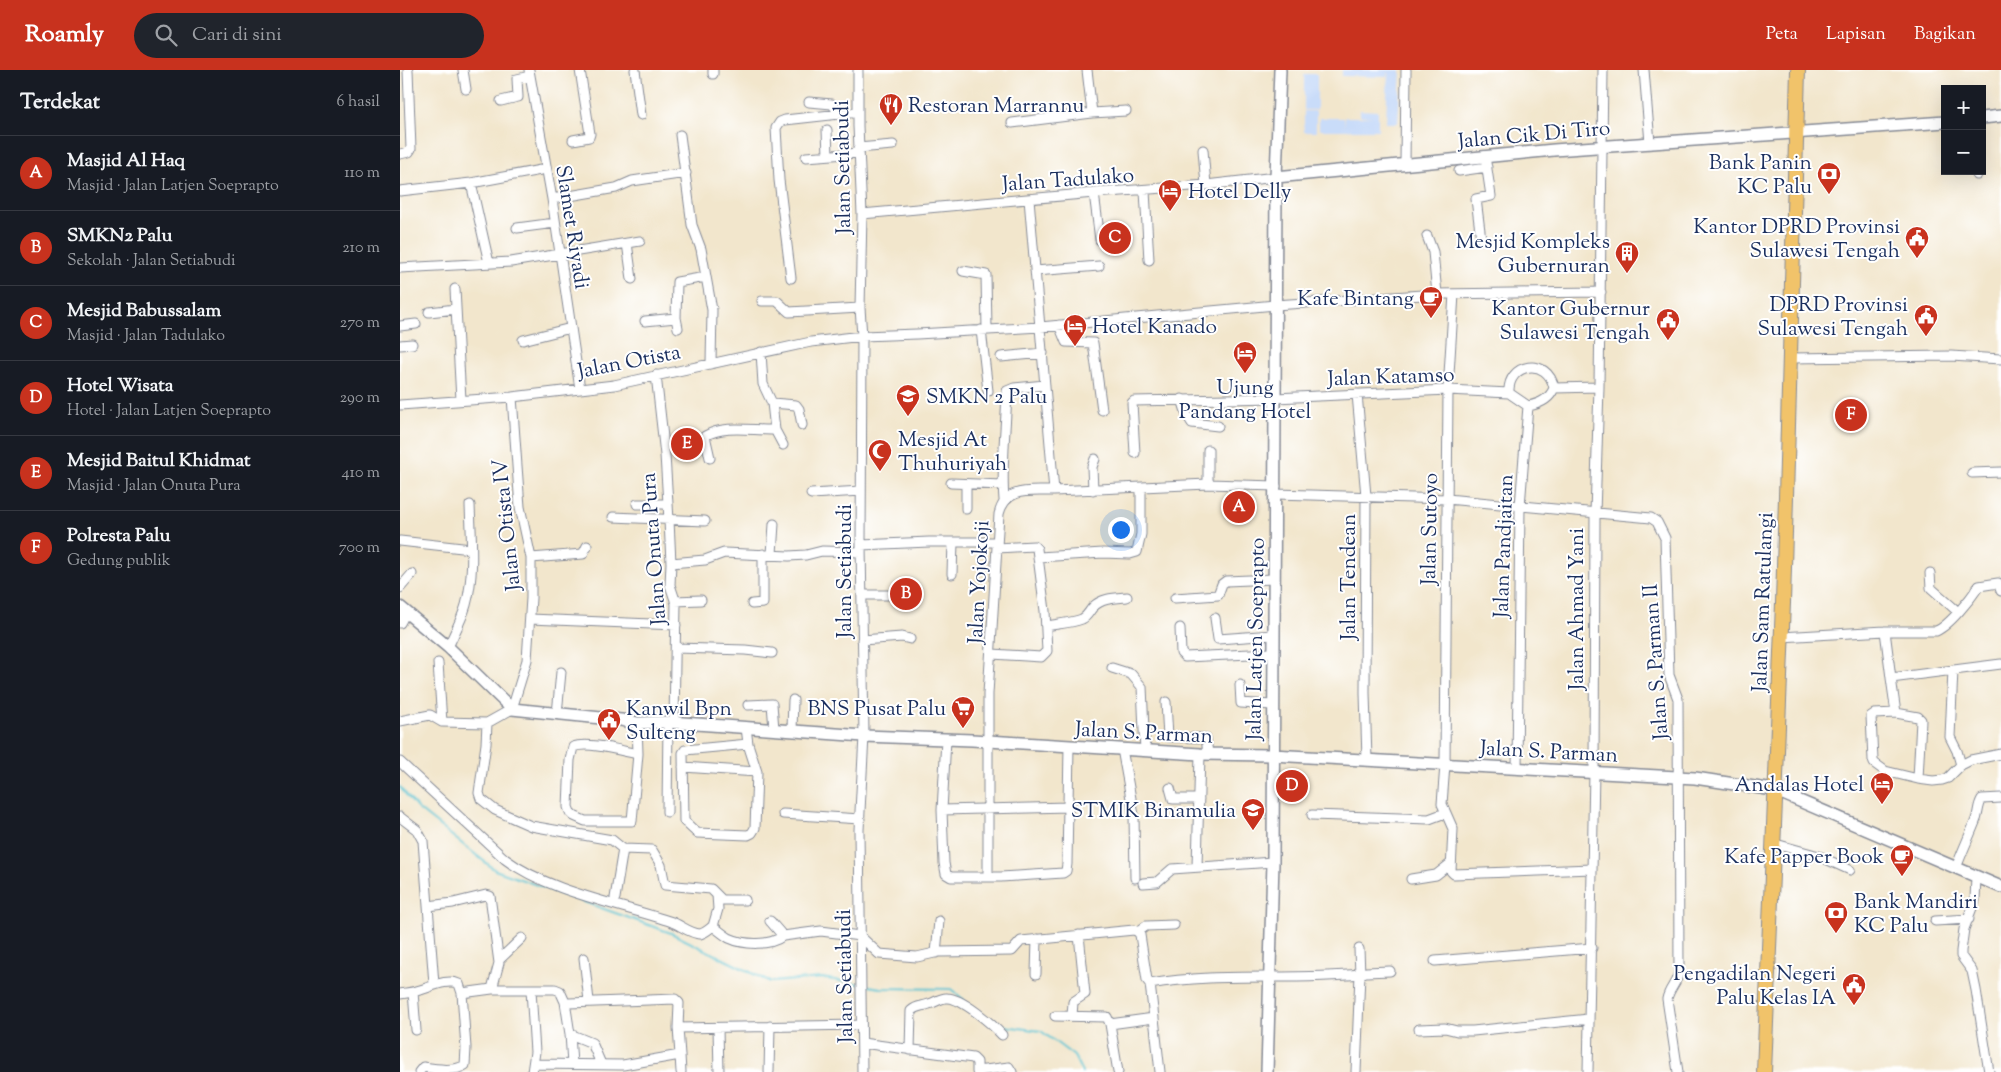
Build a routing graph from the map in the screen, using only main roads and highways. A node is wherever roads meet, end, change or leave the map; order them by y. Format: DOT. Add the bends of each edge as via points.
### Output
graph roads {
  1 [pos="1798,70"];
  2 [pos="1764,1072"];
  1 -- 2 [label="highway, Jalan Sam Ratulangi" via="1782,637"];
}
